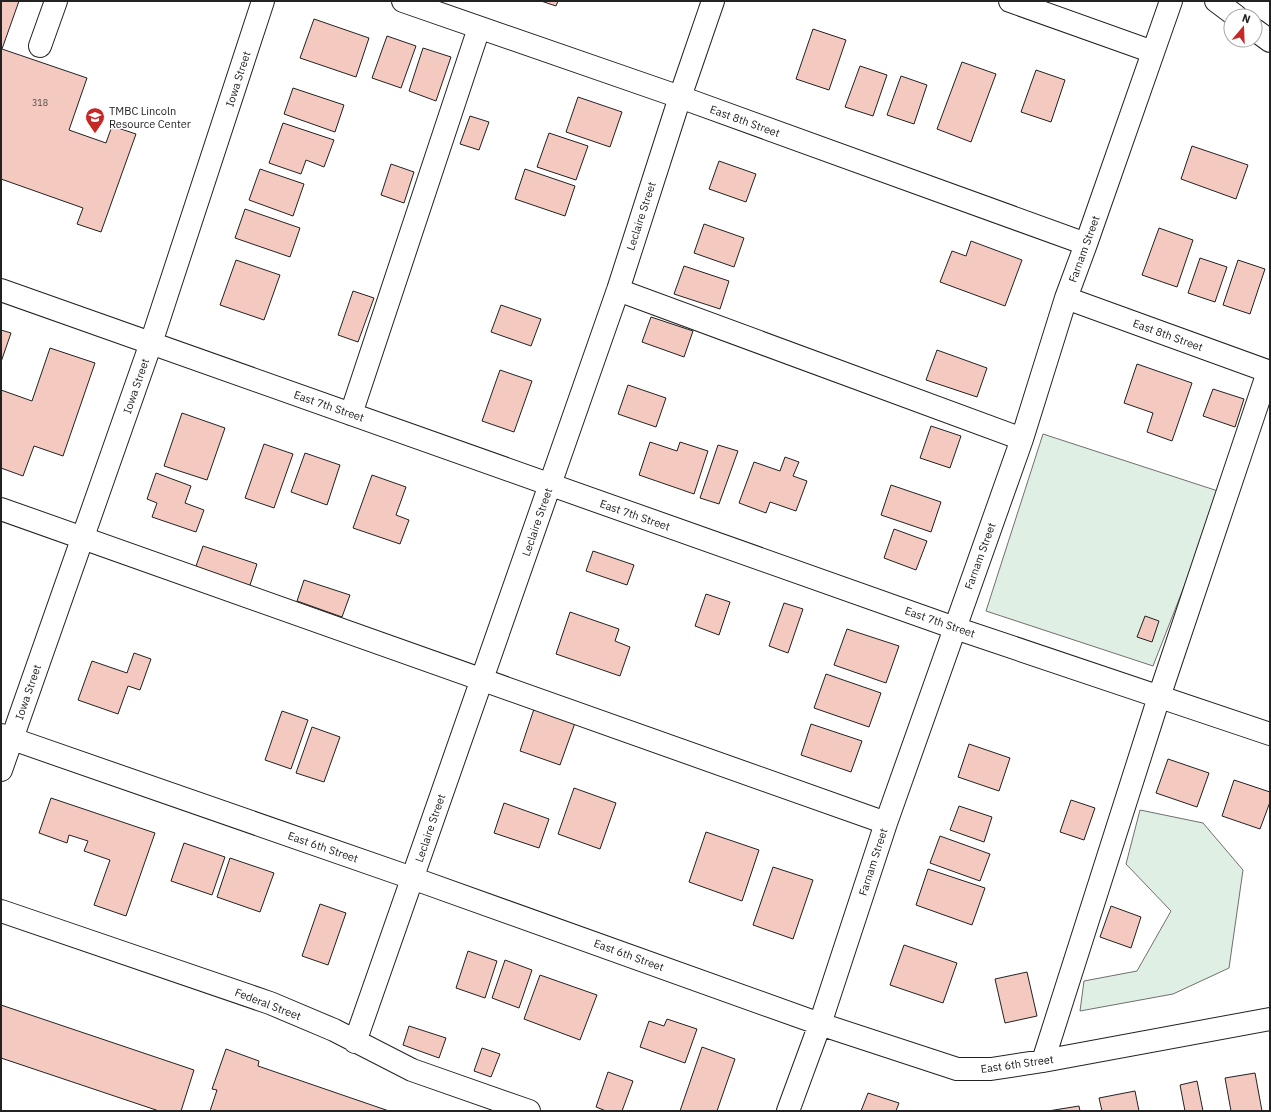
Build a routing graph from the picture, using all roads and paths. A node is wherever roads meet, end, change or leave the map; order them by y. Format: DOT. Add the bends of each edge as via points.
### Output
graph roads {
  1 [pos="56,1"];
  2 [pos="263,1"];
  3 [pos="403,1"];
  4 [pos="713,1"];
  5 [pos="1010,1"];
  6 [pos="1171,1"];
  7 [pos="1216,1"];
  8 [pos="1225,8"];
  9 [pos="479,28"];
  10 [pos="40,46"];
  11 [pos="1152,52"];
  12 [pos="680,97"];
  13 [pos="1086,244"];
  14 [pos="1,290"];
  15 [pos="618,290"];
  16 [pos="1066,298"];
  17 [pos="151,343"];
  18 [pos="1269,372"];
  19 [pos="351,414"];
  20 [pos="1022,439"];
  21 [pos="550,485"];
  22 [pos="1,509"];
  23 [pos="82,537"];
  24 [pos="955,628"];
  25 [pos="481,680"];
  26 [pos="1159,696"];
  27 [pos="1270,734"];
  28 [pos="6,736"];
  29 [pos="1,770"];
  30 [pos="886,823"];
  31 [pos="412,878"];
  32 [pos="1,911"];
  33 [pos="1270,1019"];
  34 [pos="820,1024"];
  35 [pos="355,1042"];
  36 [pos="1043,1061"];
  37 [pos="529,1111"];
  38 [pos="788,1111"];
  1 -- 10 [label="street"];
  2 -- 17 [label="street, Iowa Street"];
  3 -- 9 [label="street, East 8th Street"];
  4 -- 12 [label="street, Leclaire Street"];
  5 -- 11 [label="street"];
  6 -- 11 [label="street, Farnam Street"];
  7 -- 8 [label="street"];
  9 -- 12 [label="street, East 8th Street"];
  9 -- 19 [label="street"];
  11 -- 13 [label="street, Farnam Street"];
  12 -- 13 [label="street, East 8th Street"];
  12 -- 15 [label="street, Leclaire Street"];
  13 -- 16 [label="street, Farnam Street"];
  14 -- 17 [label="street, East 7th Street"];
  15 -- 20 [label="street"];
  15 -- 21 [label="street, Leclaire Street"];
  16 -- 18 [label="street, East 8th Street"];
  16 -- 20 [label="street, Farnam Street"];
  17 -- 19 [label="street, East 7th Street"];
  17 -- 23 [label="street, Iowa Street"];
  18 -- 26 [label="street"];
  19 -- 21 [label="street, East 7th Street"];
  20 -- 24 [label="street, Farnam Street"];
  21 -- 24 [label="street, East 7th Street"];
  21 -- 25 [label="street, Leclaire Street"];
  22 -- 23 [label="street"];
  23 -- 25 [label="street"];
  23 -- 28 [label="street, Iowa Street"];
  24 -- 26 [label="street, East 7th Street"];
  24 -- 30 [label="street, Farnam Street"];
  25 -- 30 [label="street"];
  25 -- 31 [label="street, Leclaire Street"];
  26 -- 27 [label="street, East 7th Street"];
  26 -- 36 [label="street"];
  28 -- 29 [label="street, Iowa Street"];
  28 -- 31 [label="street, East 6th Street"];
  30 -- 34 [label="street, Farnam Street"];
  31 -- 34 [label="street, East 6th Street"];
  31 -- 35 [label="street, Leclaire Street"];
  32 -- 35 [label="street, Federal Street" via="270,1003 334,1030"];
  33 -- 36 [label="street, East 6th Street"];
  34 -- 36 [label="street, East 6th Street" via="957,1069 991,1069"];
  34 -- 38 [label="street, Farnam Street"];
  35 -- 37 [label="street, Federal Street" via="412,1070"];
}
